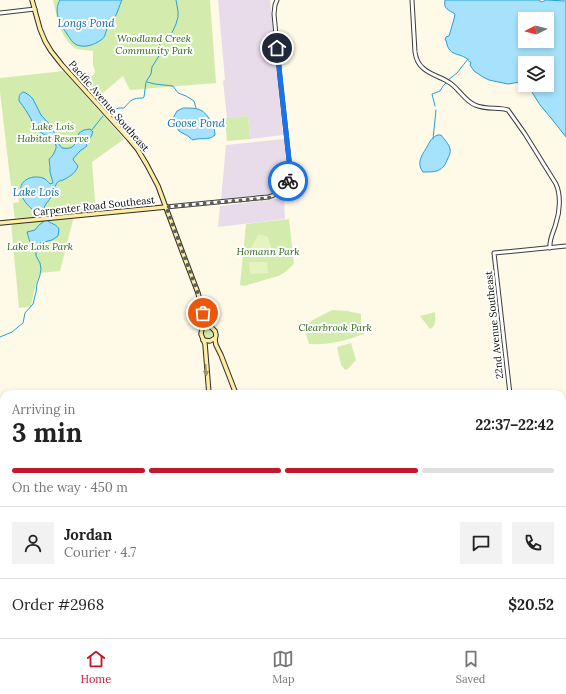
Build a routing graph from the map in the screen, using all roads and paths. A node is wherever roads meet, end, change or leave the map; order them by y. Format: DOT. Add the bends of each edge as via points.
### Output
graph roads {
  1 [pos="32,0"];
  2 [pos="277,0"];
  3 [pos="412,0"];
  4 [pos="34,9"];
  5 [pos="0,13"];
  6 [pos="166,207"];
  7 [pos="0,223"];
  8 [pos="566,246"];
  9 [pos="550,248"];
  10 [pos="203,315"];
  11 [pos="210,326"];
  12 [pos="202,329"];
  13 [pos="215,338"];
  14 [pos="203,340"];
  15 [pos="209,390"];
  16 [pos="235,390"];
  17 [pos="510,390"];
  1 -- 4 [label="main road, Pacific Avenue Southeast"];
  2 -- 6 [label="street, Carpenter Road Southeast" via="274,14 290,169 287,184 278,194 268,198"];
  3 -- 9 [label="street" via="415,52 419,64 426,71 452,84 474,105 508,110 556,184 559,211"];
  4 -- 5 [label="street"];
  4 -- 6 [label="main road, Pacific Avenue Southeast" via="51,51 138,150"];
  6 -- 7 [label="main road, Carpenter Road Southeast"];
  6 -- 10 [label="main road, Pacific Avenue Southeast" via="198,293"];
  8 -- 9 [label="street"];
  9 -- 17 [label="street, 22nd Avenue Southeast" via="494,253"];
  10 -- 11 [label="main road, Pacific Avenue Southeast"];
  10 -- 12 [label="main road, Pacific Avenue Southeast"];
  11 -- 12 [label="main road"];
  11 -- 13 [label="main road" via="215,331"];
  12 -- 14 [label="main road" via="200,334"];
  13 -- 14 [label="main road" via="210,341"];
  13 -- 16 [label="main road"];
  14 -- 15 [label="main road, one-way"];
}
